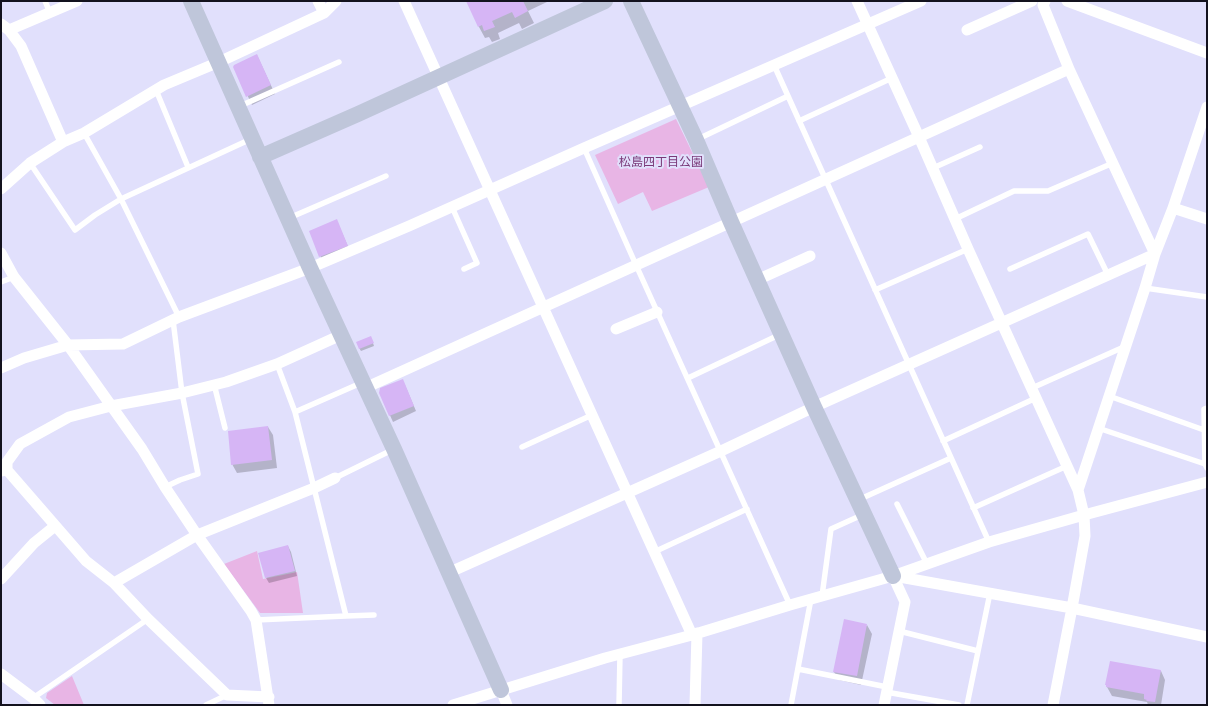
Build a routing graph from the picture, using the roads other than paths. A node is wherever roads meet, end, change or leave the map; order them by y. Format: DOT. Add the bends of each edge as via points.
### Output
graph roads {
  1 [pos="45,1"];
  2 [pos="77,1"];
  3 [pos="191,1"];
  4 [pos="318,1"];
  5 [pos="336,1"];
  6 [pos="404,1"];
  7 [pos="605,1"];
  8 [pos="631,1"];
  9 [pos="857,1"];
  10 [pos="921,1"];
  11 [pos="1032,1"];
  12 [pos="1045,1"];
  13 [pos="1067,1"];
  14 [pos="50,13"];
  15 [pos="324,13"];
  16 [pos="868,25"];
  17 [pos="5,27"];
  18 [pos="968,30"];
  19 [pos="1207,53"];
  20 [pos="219,62"];
  21 [pos="339,62"];
  22 [pos="774,65"];
  23 [pos="1069,69"];
  24 [pos="439,77"];
  25 [pos="892,78"];
  26 [pos="156,90"];
  27 [pos="788,96"];
  28 [pos="680,106"];
  29 [pos="238,107"];
  30 [pos="1207,107"];
  31 [pos="799,121"];
  32 [pos="84,133"];
  33 [pos="919,137"];
  34 [pos="252,139"];
  35 [pos="696,140"];
  36 [pos="63,142"];
  37 [pos="980,147"];
  38 [pos="584,148"];
  39 [pos="260,157"];
  40 [pos="30,163"];
  41 [pos="1113,163"];
  42 [pos="188,167"];
  43 [pos="933,168"];
  44 [pos="386,176"];
  45 [pos="826,180"];
  46 [pos="1,189"];
  47 [pos="490,190"];
  48 [pos="121,199"];
  49 [pos="452,207"];
  50 [pos="1173,208"];
  51 [pos="287,218"];
  52 [pos="955,219"];
  53 [pos="1207,219"];
  54 [pos="731,222"];
  55 [pos="968,249"];
  56 [pos="1,253"];
  57 [pos="1155,254"];
  58 [pos="810,256"];
  59 [pos="636,265"];
  60 [pos="310,268"];
  61 [pos="464,269"];
  62 [pos="1010,269"];
  63 [pos="1108,275"];
  64 [pos="14,277"];
  65 [pos="757,280"];
  66 [pos="1,282"];
  67 [pos="1145,288"];
  68 [pos="876,290"];
  69 [pos="1207,296"];
  70 [pos="543,308"];
  71 [pos="657,312"];
  72 [pos="176,319"];
  73 [pos="1002,322"];
  74 [pos="616,329"];
  75 [pos="781,334"];
  76 [pos="341,335"];
  77 [pos="68,345"];
  78 [pos="1126,345"];
  79 [pos="276,364"];
  80 [pos="909,364"];
  81 [pos="1,368"];
  82 [pos="688,378"];
  83 [pos="214,384"];
  84 [pos="364,385"];
  85 [pos="182,392"];
  86 [pos="1034,393"];
  87 [pos="1109,396"];
  88 [pos="111,406"];
  89 [pos="814,407"];
  90 [pos="1207,408"];
  91 [pos="295,412"];
  92 [pos="592,415"];
  93 [pos="225,428"];
  94 [pos="1098,428"];
  95 [pos="1204,430"];
  96 [pos="943,441"];
  97 [pos="522,447"];
  98 [pos="394,449"];
  99 [pos="721,451"];
  100 [pos="951,458"];
  101 [pos="1067,466"];
  102 [pos="1206,466"];
  103 [pos="4,470"];
  104 [pos="335,478"];
  105 [pos="1207,482"];
  106 [pos="165,487"];
  107 [pos="314,488"];
  108 [pos="1078,490"];
  109 [pos="627,493"];
  110 [pos="897,504"];
  111 [pos="861,507"];
  112 [pos="973,508"];
  113 [pos="747,509"];
  114 [pos="1084,515"];
  115 [pos="55,526"];
  116 [pos="197,535"];
  117 [pos="989,542"];
  118 [pos="654,552"];
  119 [pos="927,564"];
  120 [pos="448,573"];
  121 [pos="893,576"];
  122 [pos="1,579"];
  123 [pos="114,583"];
  124 [pos="990,593"];
  125 [pos="817,597"];
  126 [pos="790,605"];
  127 [pos="1072,608"];
  128 [pos="374,615"];
  129 [pos="346,616"];
  130 [pos="148,619"];
  131 [pos="256,620"];
  132 [pos="899,631"];
  133 [pos="694,634"];
  134 [pos="1207,637"];
  135 [pos="978,651"];
  136 [pos="620,654"];
  137 [pos="798,669"];
  138 [pos="1,674"];
  139 [pos="501,690"];
  140 [pos="887,690"];
  141 [pos="228,695"];
  142 [pos="36,701"];
  143 [pos="269,701"];
  144 [pos="206,705"];
  145 [pos="453,705"];
  146 [pos="507,705"];
  147 [pos="619,705"];
  148 [pos="695,705"];
  149 [pos="791,705"];
  150 [pos="884,705"];
  151 [pos="959,705"];
  152 [pos="967,705"];
  153 [pos="1053,705"];
  1 -- 14 [label="lane"];
  2 -- 14 [label="street"];
  3 -- 20 [label="street"];
  4 -- 15 [label="street"];
  5 -- 15 [label="street"];
  6 -- 24 [label="street"];
  7 -- 24 [label="street"];
  8 -- 28 [label="street"];
  9 -- 16 [label="street"];
  10 -- 16 [label="street"];
  11 -- 18 [label="street"];
  12 -- 23 [label="street" via="1043,5"];
  13 -- 19 [label="street"];
  14 -- 17 [label="street"];
  15 -- 20 [label="street"];
  16 -- 22 [label="street"];
  16 -- 25 [label="street"];
  17 -- 36 [label="street" via="21,46"];
  20 -- 26 [label="street"];
  20 -- 29 [label="street"];
  21 -- 29 [label="lane"];
  22 -- 27 [label="lane"];
  22 -- 28 [label="street"];
  23 -- 33 [label="street"];
  23 -- 41 [label="street"];
  24 -- 39 [label="street"];
  24 -- 47 [label="street"];
  25 -- 31 [label="lane"];
  25 -- 33 [label="street"];
  26 -- 32 [label="street"];
  26 -- 42 [label="lane"];
  27 -- 31 [label="lane"];
  27 -- 35 [label="lane"];
  28 -- 35 [label="street"];
  28 -- 38 [label="street"];
  29 -- 34 [label="street"];
  30 -- 50 [label="street"];
  31 -- 45 [label="lane"];
  32 -- 36 [label="street"];
  32 -- 48 [label="lane"];
  33 -- 43 [label="street"];
  33 -- 45 [label="street"];
  34 -- 39 [label="street"];
  34 -- 42 [label="lane"];
  35 -- 54 [label="street"];
  36 -- 40 [label="street"];
  37 -- 43 [label="lane"];
  38 -- 47 [label="street"];
  38 -- 59 [label="lane"];
  39 -- 51 [label="street"];
  40 -- 46 [label="street"];
  40 -- 48 [label="lane" via="75,230"];
  41 -- 52 [label="lane" via="1048,191 1014,191"];
  41 -- 57 [label="street"];
  42 -- 48 [label="lane"];
  43 -- 52 [label="street"];
  44 -- 51 [label="lane"];
  45 -- 54 [label="street"];
  45 -- 68 [label="lane"];
  47 -- 49 [label="street"];
  47 -- 70 [label="street"];
  48 -- 72 [label="lane"];
  49 -- 60 [label="street"];
  49 -- 61 [label="lane" via="477,263"];
  50 -- 53 [label="street"];
  50 -- 57 [label="street"];
  51 -- 60 [label="street"];
  52 -- 55 [label="street"];
  54 -- 59 [label="street"];
  54 -- 65 [label="street"];
  55 -- 68 [label="lane"];
  55 -- 73 [label="street"];
  56 -- 64 [label="street"];
  57 -- 63 [label="street"];
  57 -- 67 [label="street"];
  58 -- 65 [label="street"];
  59 -- 70 [label="street"];
  59 -- 71 [label="lane"];
  60 -- 72 [label="street"];
  60 -- 76 [label="street"];
  62 -- 63 [label="lane" via="1088,234"];
  63 -- 73 [label="street"];
  64 -- 66 [label="lane"];
  64 -- 77 [label="street"];
  65 -- 75 [label="street"];
  67 -- 69 [label="lane"];
  67 -- 78 [label="street"];
  68 -- 80 [label="lane"];
  70 -- 84 [label="street"];
  70 -- 92 [label="street"];
  71 -- 74 [label="street"];
  71 -- 82 [label="lane"];
  72 -- 77 [label="street" via="123,344"];
  72 -- 85 [label="lane"];
  73 -- 80 [label="street"];
  73 -- 86 [label="street"];
  75 -- 82 [label="lane"];
  75 -- 89 [label="street"];
  76 -- 79 [label="street"];
  76 -- 84 [label="street"];
  77 -- 81 [label="street"];
  77 -- 88 [label="street"];
  78 -- 86 [label="lane"];
  78 -- 87 [label="street"];
  79 -- 83 [label="street"];
  79 -- 91 [label="lane"];
  80 -- 89 [label="street"];
  80 -- 96 [label="lane"];
  82 -- 99 [label="lane"];
  83 -- 85 [label="street"];
  83 -- 93 [label="lane"];
  84 -- 91 [label="lane"];
  84 -- 98 [label="street"];
  85 -- 88 [label="street"];
  85 -- 106 [label="lane" via="198,474"];
  86 -- 96 [label="lane"];
  86 -- 101 [label="street"];
  87 -- 94 [label="street"];
  87 -- 95 [label="lane"];
  88 -- 103 [label="street" via="69,417 20,444"];
  88 -- 106 [label="street"];
  89 -- 99 [label="street"];
  89 -- 111 [label="street"];
  90 -- 95 [label="lane" via="1204,409"];
  91 -- 107 [label="lane"];
  92 -- 97 [label="lane"];
  92 -- 109 [label="street"];
  94 -- 102 [label="lane"];
  94 -- 108 [label="street"];
  95 -- 102 [label="lane"];
  96 -- 100 [label="lane"];
  98 -- 104 [label="lane"];
  98 -- 120 [label="street"];
  99 -- 109 [label="street"];
  99 -- 113 [label="lane"];
  100 -- 111 [label="lane"];
  100 -- 112 [label="lane"];
  101 -- 108 [label="street"];
  101 -- 112 [label="lane"];
  103 -- 115 [label="street"];
  104 -- 107 [label="street"];
  105 -- 114 [label="street"];
  106 -- 116 [label="street"];
  107 -- 116 [label="street"];
  107 -- 129 [label="lane"];
  108 -- 114 [label="street"];
  109 -- 118 [label="street"];
  109 -- 120 [label="street"];
  110 -- 119 [label="lane"];
  111 -- 121 [label="street"];
  111 -- 125 [label="lane" via="831,529"];
  112 -- 117 [label="lane"];
  113 -- 118 [label="lane"];
  113 -- 126 [label="lane"];
  114 -- 117 [label="street"];
  114 -- 127 [label="street" via="1085,536"];
  115 -- 122 [label="street" via="34,543"];
  115 -- 123 [label="street" via="86,561"];
  116 -- 123 [label="street"];
  116 -- 131 [label="street"];
  117 -- 119 [label="street"];
  118 -- 133 [label="street"];
  119 -- 121 [label="street"];
  120 -- 139 [label="street"];
  121 -- 124 [label="street"];
  121 -- 125 [label="street"];
  121 -- 132 [label="street" via="905,602"];
  123 -- 130 [label="street"];
  124 -- 127 [label="street"];
  124 -- 135 [label="lane"];
  125 -- 126 [label="street"];
  125 -- 137 [label="lane"];
  126 -- 133 [label="street"];
  127 -- 134 [label="street"];
  127 -- 153 [label="street"];
  128 -- 129 [label="lane"];
  129 -- 131 [label="lane"];
  130 -- 141 [label="street"];
  130 -- 142 [label="lane"];
  131 -- 143 [label="street"];
  132 -- 135 [label="lane"];
  132 -- 140 [label="street"];
  133 -- 136 [label="street"];
  133 -- 148 [label="street"];
  135 -- 152 [label="lane"];
  136 -- 139 [label="street"];
  136 -- 147 [label="lane"];
  137 -- 140 [label="lane"];
  137 -- 149 [label="lane"];
  138 -- 142 [label="street"];
  139 -- 145 [label="street"];
  139 -- 146 [label="street"];
  140 -- 150 [label="street"];
  140 -- 151 [label="lane"];
  141 -- 143 [label="street"];
  141 -- 144 [label="lane"];
}
